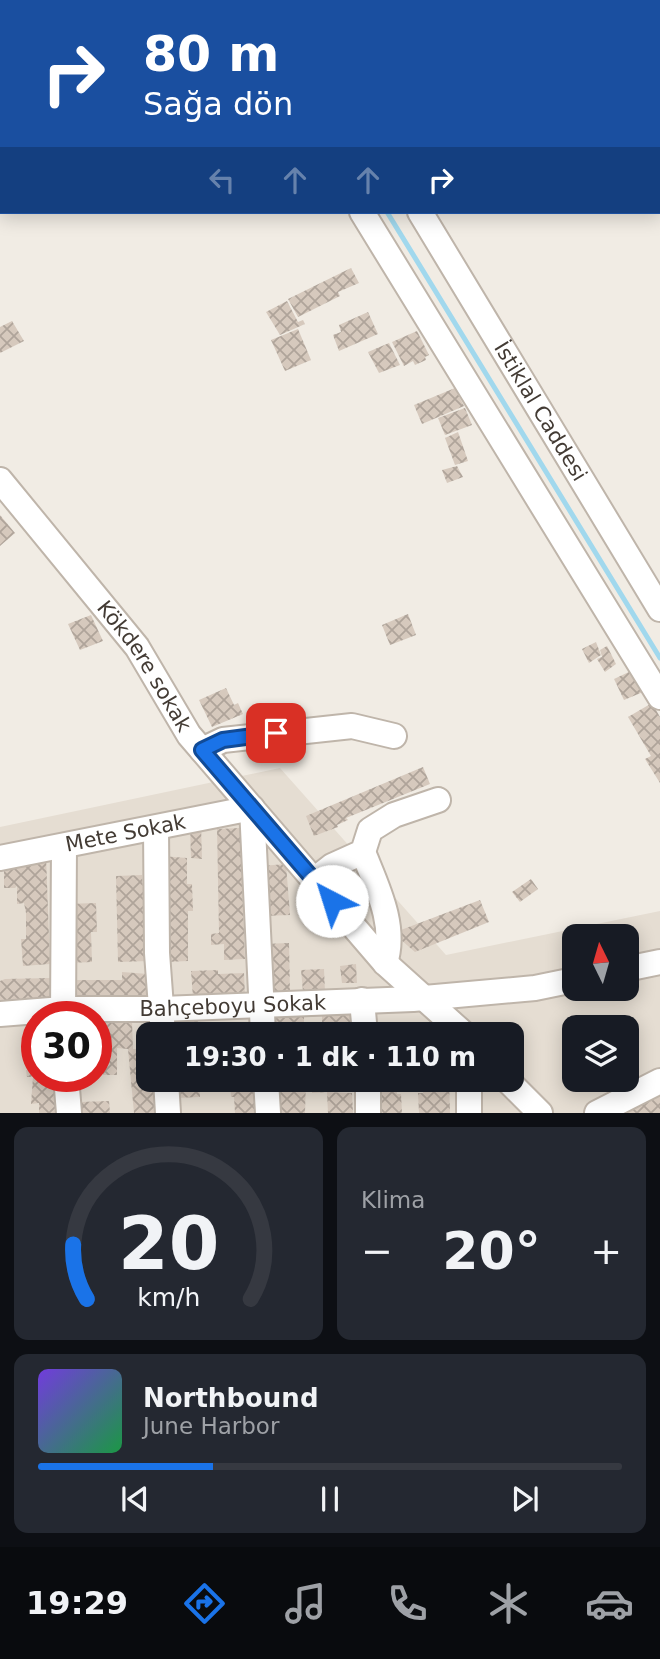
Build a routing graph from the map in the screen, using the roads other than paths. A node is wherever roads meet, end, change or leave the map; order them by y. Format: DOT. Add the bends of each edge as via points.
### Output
graph roads {
  1 [pos="363,214"];
  2 [pos="421,214"];
  3 [pos="0,480"];
  4 [pos="660,610"];
  5 [pos="660,697"];
  6 [pos="394,736"];
  7 [pos="202,750"];
  8 [pos="438,800"];
  9 [pos="252,808"];
  10 [pos="156,828"];
  11 [pos="64,846"];
  12 [pos="363,852"];
  13 [pos="0,858"];
  14 [pos="314,880"];
  15 [pos="660,962"];
  16 [pos="385,963"];
  17 [pos="639,966"];
  18 [pos="562,982"];
  19 [pos="424,998"];
  20 [pos="362,1000"];
  21 [pos="63,1001"];
  22 [pos="260,1004"];
  23 [pos="162,1009"];
  24 [pos="112,1011"];
  25 [pos="0,1014"];
  26 [pos="21,1014"];
  27 [pos="163,1022"];
  28 [pos="261,1022"];
  29 [pos="364,1022"];
  30 [pos="451,1022"];
  31 [pos="660,1081"];
  32 [pos="67,1092"];
  33 [pos="167,1092"];
  34 [pos="267,1092"];
  35 [pos="368,1092"];
  36 [pos="469,1092"];
  37 [pos="519,1092"];
  38 [pos="69,1113"];
  39 [pos="168,1113"];
  40 [pos="268,1113"];
  41 [pos="368,1113"];
  42 [pos="469,1113"];
  43 [pos="540,1113"];
  44 [pos="597,1113"];
  1 -- 5 [label="street"];
  2 -- 4 [label="street, İstiklal Caddesi"];
  3 -- 7 [label="street, Kökdere sokak" via="137,647"];
  6 -- 7 [label="street" via="352,726 223,740"];
  7 -- 9 [label="street, Kökdere sokak"];
  8 -- 12 [label="street" via="394,815 370,830"];
  9 -- 10 [label="street, Mete Sokak"];
  9 -- 14 [label="street, Kökdere sokak"];
  9 -- 22 [label="street"];
  10 -- 11 [label="street, Mete Sokak"];
  10 -- 23 [label="street"];
  11 -- 13 [label="street, Mete Sokak"];
  11 -- 21 [label="street"];
  12 -- 14 [label="street" via="331,866"];
  12 -- 16 [label="street" via="389,928"];
  14 -- 16 [label="street, Kökdere sokak"];
  15 -- 17 [label="street"];
  16 -- 19 [label="street, Kökdere sokak"];
  18 -- 19 [label="street, Bahçeboyu Sokak"];
  19 -- 20 [label="street, Bahçeboyu Sokak"];
  19 -- 30 [label="street, Kökdere sokak"];
  20 -- 22 [label="street, Bahçeboyu Sokak"];
  20 -- 29 [label="street"];
  22 -- 23 [label="street, Bahçeboyu Sokak"];
  22 -- 28 [label="street"];
  23 -- 24 [label="street, Bahçeboyu Sokak"];
  23 -- 27 [label="street"];
  25 -- 26 [label="street, Bahçeboyu Sokak"];
  31 -- 44 [label="street"];
  32 -- 38 [label="street"];
  33 -- 39 [label="street"];
  34 -- 40 [label="street"];
  35 -- 41 [label="street"];
  36 -- 42 [label="street"];
  37 -- 43 [label="street"];
}
